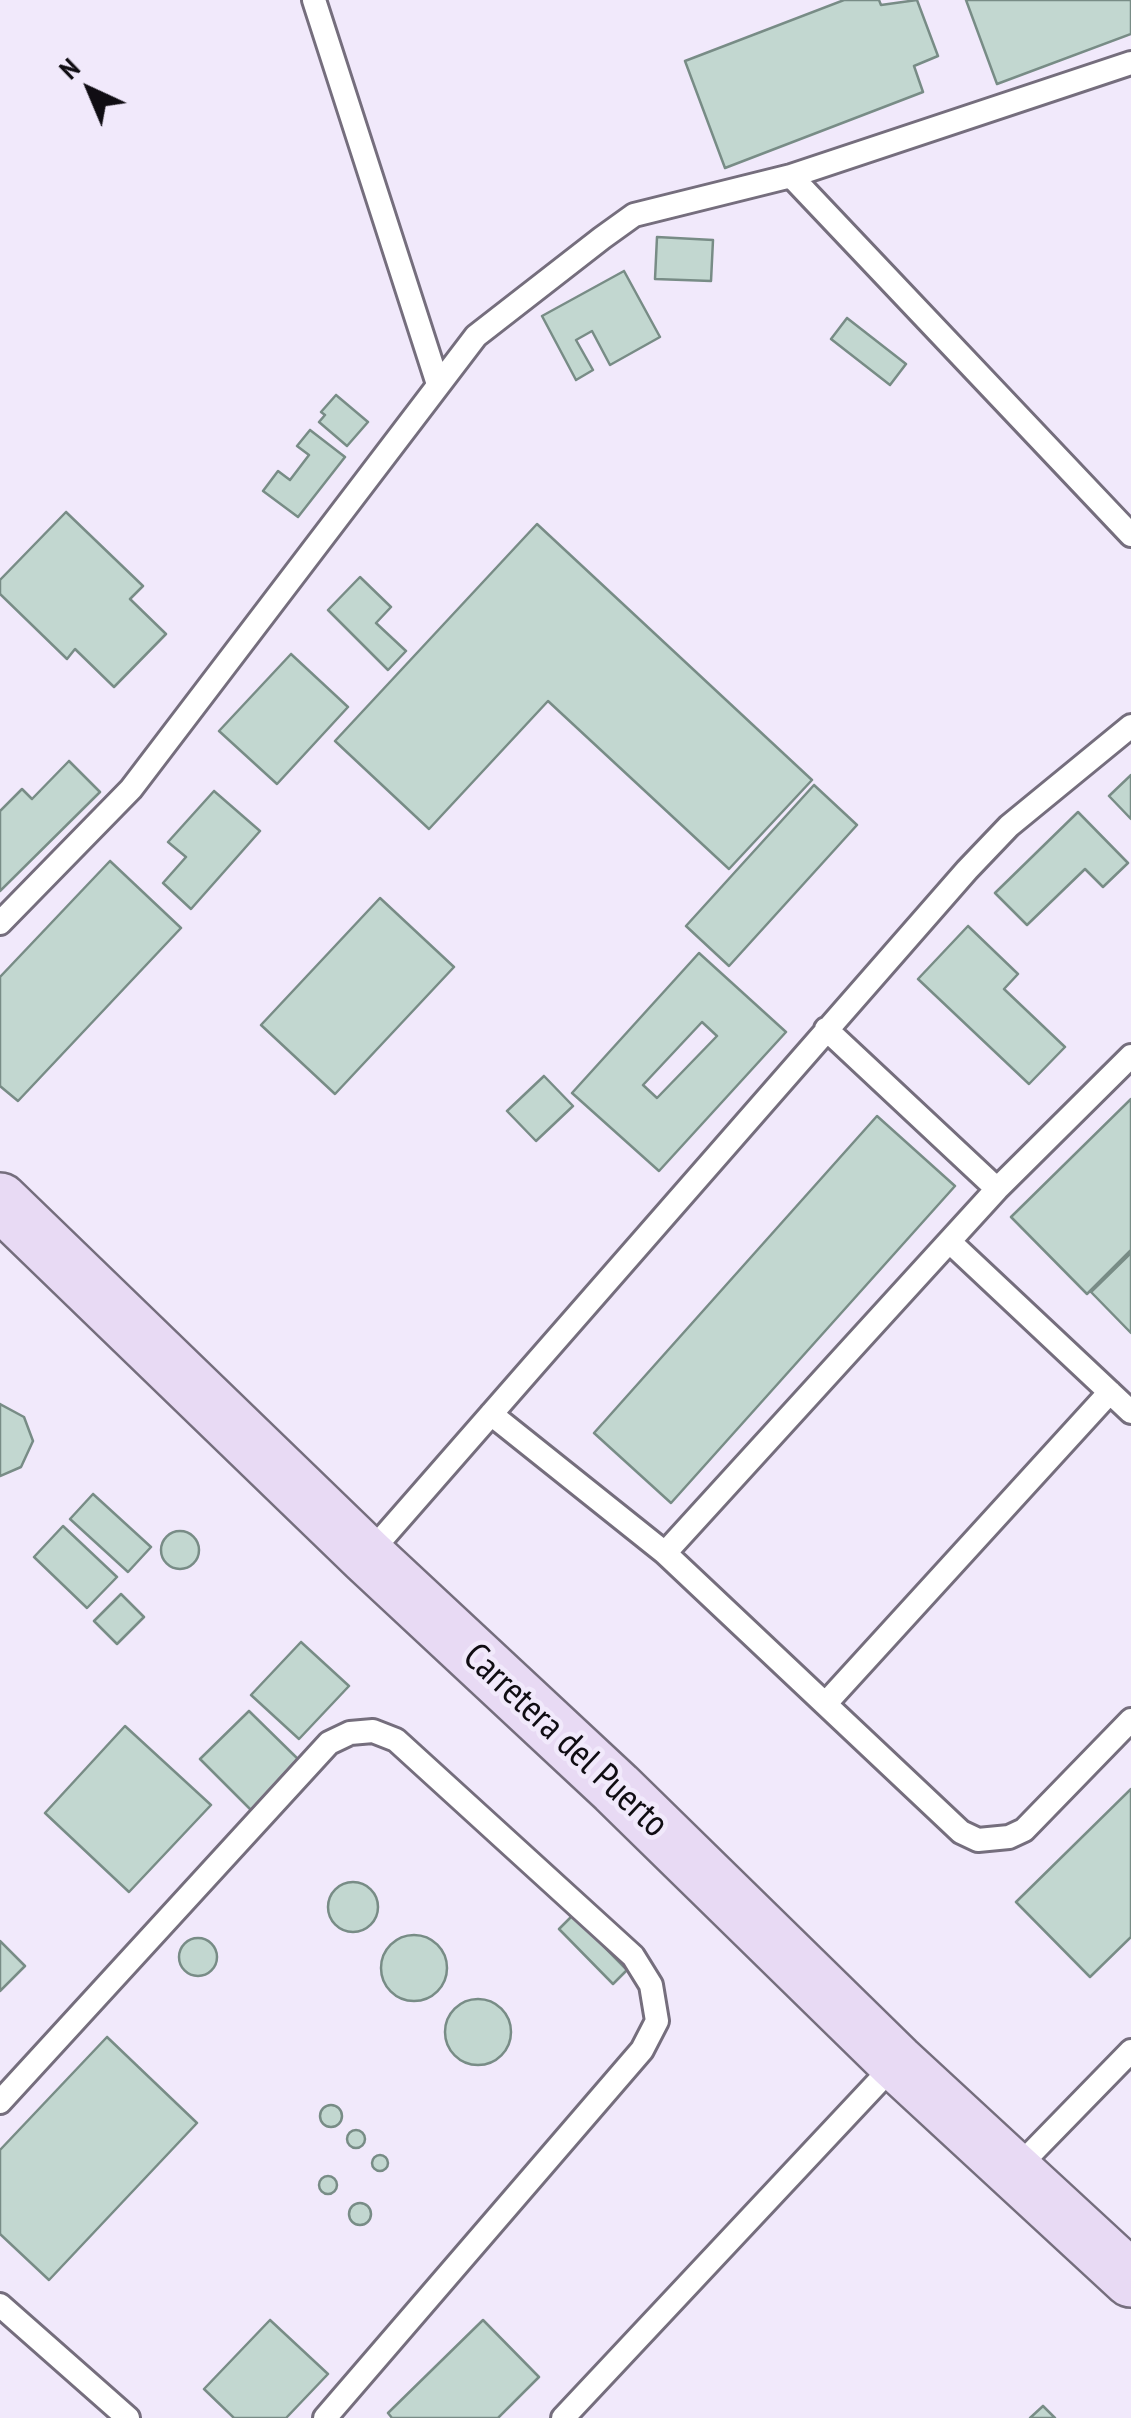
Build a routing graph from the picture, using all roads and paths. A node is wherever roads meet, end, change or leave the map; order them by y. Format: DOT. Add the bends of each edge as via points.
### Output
graph roads {
  1 [pos="314,0"];
  2 [pos="1131,62"];
  3 [pos="791,176"];
  4 [pos="438,381"];
  5 [pos="1131,534"];
  6 [pos="1131,726"];
  7 [pos="0,923"];
  8 [pos="826,1030"];
  9 [pos="1131,1056"];
  10 [pos="997,1190"];
  11 [pos="0,1201"];
  12 [pos="951,1243"];
  13 [pos="1110,1392"];
  14 [pos="1131,1412"];
  15 [pos="491,1414"];
  16 [pos="665,1554"];
  17 [pos="367,1556"];
  18 [pos="827,1702"];
  19 [pos="1131,1720"];
  20 [pos="1131,2052"];
  21 [pos="896,2062"];
  22 [pos="0,2102"];
  23 [pos="1013,2172"];
  24 [pos="1131,2280"];
  25 [pos="0,2306"];
  26 [pos="128,2418"];
  27 [pos="325,2418"];
  28 [pos="564,2418"];
  1 -- 4 [label="lane"];
  2 -- 3 [label="lane"];
  3 -- 4 [label="lane" via="634,215 476,336"];
  3 -- 5 [label="lane"];
  4 -- 7 [label="lane" via="131,788"];
  6 -- 8 [label="lane" via="1009,826"];
  8 -- 10 [label="lane"];
  8 -- 15 [label="lane"];
  9 -- 10 [label="lane"];
  10 -- 12 [label="lane"];
  11 -- 17 [label="main road, Carretera del Puerto"];
  12 -- 13 [label="lane"];
  12 -- 16 [label="lane"];
  13 -- 14 [label="lane"];
  13 -- 18 [label="lane"];
  15 -- 16 [label="lane"];
  15 -- 17 [label="lane"];
  16 -- 18 [label="lane"];
  17 -- 21 [label="main road, Carretera del Puerto"];
  18 -- 19 [label="lane" via="978,1840 1024,1830"];
  20 -- 23 [label="lane"];
  21 -- 23 [label="main road, Carretera del Puerto"];
  21 -- 28 [label="lane"];
  22 -- 27 [label="lane" via="329,1743 350,1733 373,1731 396,1740 633,1956 651,1986 657,2021 642,2050"];
  23 -- 24 [label="main road, Carretera del Puerto"];
  25 -- 26 [label="lane"];
}
